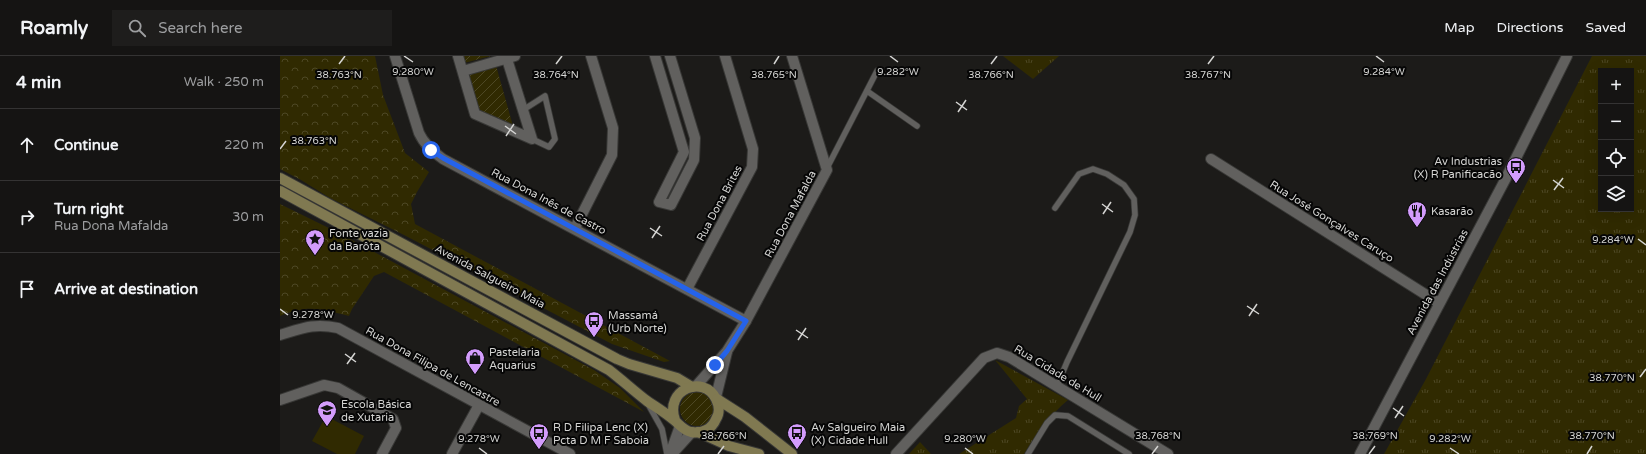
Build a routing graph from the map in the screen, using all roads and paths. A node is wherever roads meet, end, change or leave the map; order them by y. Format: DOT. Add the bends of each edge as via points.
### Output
graph roads {
  1 [pos="395,56"];
  2 [pos="458,56"];
  3 [pos="591,56"];
  4 [pos="655,56"];
  5 [pos="670,56"];
  6 [pos="725,56"];
  7 [pos="792,56"];
  8 [pos="509,57"];
  9 [pos="1565,57"];
  10 [pos="463,71"];
  11 [pos="877,71"];
  12 [pos="867,91"];
  13 [pos="523,110"];
  14 [pos="917,126"];
  15 [pos="532,140"];
  16 [pos="1211,159"];
  17 [pos="827,170"];
  18 [pos="280,178"];
  19 [pos="280,191"];
  20 [pos="1055,208"];
  21 [pos="575,228"];
  22 [pos="687,289"];
  23 [pos="1439,303"];
  24 [pos="746,321"];
  25 [pos="280,336"];
  26 [pos="727,351"];
  27 [pos="694,386"];
  28 [pos="1057,386"];
  29 [pos="716,398"];
  30 [pos="280,400"];
  31 [pos="645,400"];
  32 [pos="479,405"];
  33 [pos="678,423"];
  34 [pos="695,432"];
  35 [pos="382,454"];
  36 [pos="452,454"];
  37 [pos="570,454"];
  38 [pos="670,454"];
  39 [pos="758,454"];
  40 [pos="792,454"];
  41 [pos="896,454"];
  42 [pos="1028,454"];
  43 [pos="1129,454"];
  44 [pos="1168,454"];
  45 [pos="1360,454"];
  1 -- 21 [label="street, Rua Dona Inês de Castro" via="418,133 431,150"];
  2 -- 10 [label="street"];
  3 -- 21 [label="street" via="613,128 612,155"];
  4 -- 5 [label="street" via="684,152 658,202 671,205 694,160 695,138"];
  6 -- 22 [label="street, Rua Dona Brites" via="753,149 752,167"];
  7 -- 17 [label="street, Rua Dona Mafalda"];
  8 -- 10 [label="street"];
  8 -- 13 [label="street"];
  9 -- 23 [label="street, Avenida das Indústrias" via="1505,180"];
  10 -- 15 [label="street" via="475,114"];
  11 -- 12 [label="lane"];
  12 -- 14 [label="lane"];
  12 -- 17 [label="lane"];
  13 -- 15 [label="street"];
  13 -- 15 [label="lane" via="545,96 554,139 549,147"];
  16 -- 23 [label="street, Rua José Gonçalves Caruço"];
  17 -- 24 [label="street, Rua Dona Mafalda"];
  18 -- 27 [label="street, Avenida Salgueiro Maia" via="618,359 678,378"];
  19 -- 31 [label="street" via="609,370"];
  20 -- 28 [label="lane" via="1079,174 1093,169 1124,185 1134,199 1135,215 1130,232"];
  21 -- 22 [label="street, Rua Dona Inês de Castro"];
  22 -- 24 [label="street, Rua Dona Inês de Castro"];
  23 -- 45 [label="street, Avenida das Indústrias"];
  24 -- 26 [label="street, Rua Dona Mafalda"];
  25 -- 32 [label="street, Rua Dona Filipa de Lencastre" via="306,327 323,325 338,328"];
  26 -- 27 [label="street, Rua Dona Mafalda"];
  26 -- 29 [label="street, Rua Dona Mafalda"];
  27 -- 29 [label="street, Avenida Salgueiro Maia" via="707,389"];
  27 -- 33 [label="street" via="685,389 675,399 673,414"];
  28 -- 41 [label="street, Rua Cidade de Hull" via="1009,357 991,354 984,358"];
  28 -- 44 [label="street, Rua Cidade de Hull"];
  29 -- 34 [label="street" via="719,412 717,418 710,428"];
  29 -- 40 [label="street, Avenida Salgueiro Maia"];
  30 -- 35 [label="street" via="324,385 338,388 393,419 396,428"];
  31 -- 33 [label="street"];
  31 -- 38 [label="lane" via="662,429"];
  32 -- 36 [label="street"];
  32 -- 37 [label="street, Rua Dona Filipa de Lencastre"];
  33 -- 34 [label="street"];
  33 -- 38 [label="street"];
  34 -- 38 [label="street"];
  34 -- 39 [label="street" via="729,446"];
  42 -- 43 [label="lane" via="1047,423 1055,415 1068,416"];
}
